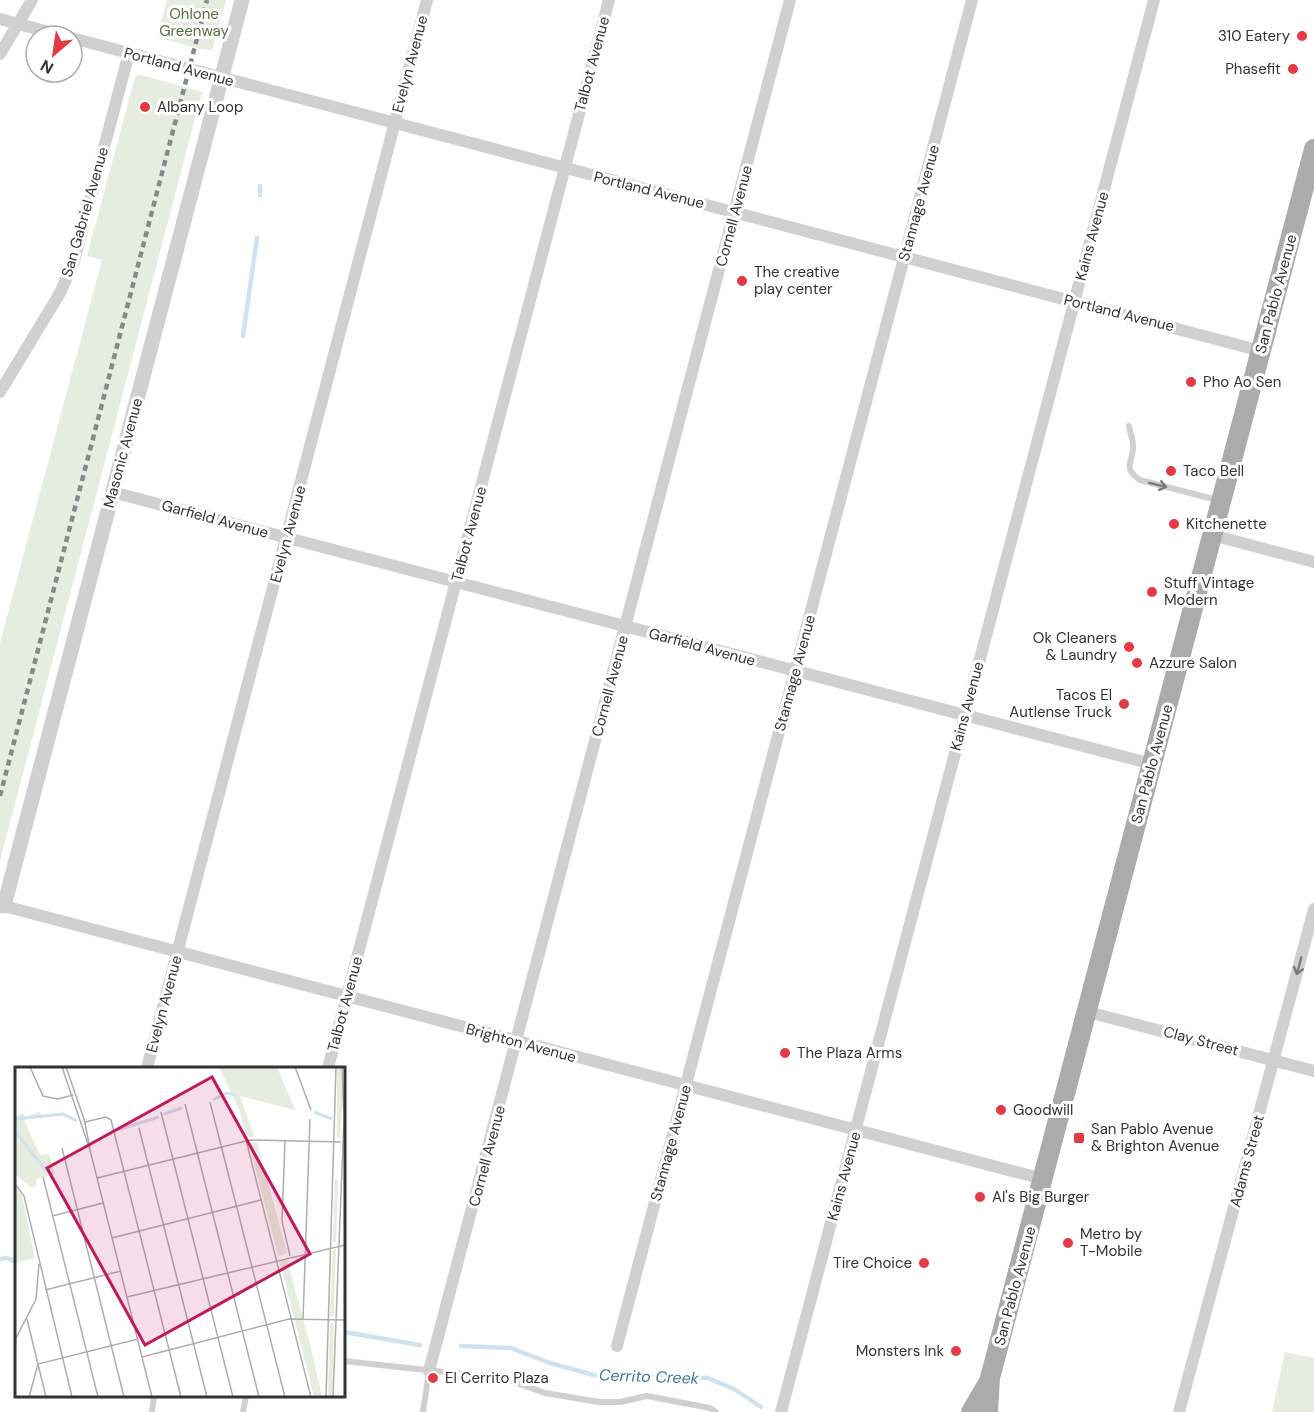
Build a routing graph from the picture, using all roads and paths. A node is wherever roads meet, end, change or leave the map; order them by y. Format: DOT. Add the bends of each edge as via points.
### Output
graph roads {
  1 [pos="32,0"];
  2 [pos="242,0"];
  3 [pos="427,0"];
  4 [pos="609,0"];
  5 [pos="790,0"];
  6 [pos="972,0"];
  7 [pos="1154,0"];
  8 [pos="0,20"];
  9 [pos="18,24"];
  10 [pos="24,26"];
  11 [pos="84,41"];
  12 [pos="129,53"];
  13 [pos="0,54"];
  14 [pos="222,78"];
  15 [pos="395,123"];
  16 [pos="1314,149"];
  17 [pos="565,168"];
  18 [pos="735,212"];
  19 [pos="904,258"];
  20 [pos="1074,302"];
  21 [pos="1261,351"];
  22 [pos="0,393"];
  23 [pos="1128,426"];
  24 [pos="112,492"];
  25 [pos="1221,501"];
  26 [pos="1212,535"];
  27 [pos="287,537"];
  28 [pos="1314,562"];
  29 [pos="457,582"];
  30 [pos="626,627"];
  31 [pos="795,672"];
  32 [pos="964,716"];
  33 [pos="1152,764"];
  34 [pos="2,905"];
  35 [pos="1314,909"];
  36 [pos="178,951"];
  37 [pos="347,997"];
  38 [pos="1088,1012"];
  39 [pos="517,1041"];
  40 [pos="1275,1061"];
  41 [pos="147,1067"];
  42 [pos="328,1067"];
  43 [pos="1314,1071"];
  44 [pos="687,1086"];
  45 [pos="856,1130"];
  46 [pos="1043,1179"];
  47 [pos="617,1346"];
  48 [pos="345,1361"];
  49 [pos="429,1371"];
  50 [pos="990,1378"];
  51 [pos="154,1397"];
  52 [pos="246,1397"];
  53 [pos="152,1412"];
  54 [pos="243,1412"];
  55 [pos="423,1412"];
  56 [pos="716,1412"];
  57 [pos="781,1412"];
  58 [pos="971,1412"];
  59 [pos="988,1412"];
  60 [pos="1179,1412"];
  1 -- 9 [label="street"];
  2 -- 14 [label="street, Masonic Avenue"];
  3 -- 15 [label="street, Evelyn Avenue"];
  4 -- 17 [label="street, Talbot Avenue"];
  5 -- 18 [label="street, Cornell Avenue"];
  6 -- 19 [label="street, Stannage Avenue"];
  7 -- 20 [label="street, Kains Avenue"];
  8 -- 9 [label="street"];
  9 -- 10 [label="street"];
  9 -- 13 [label="street"];
  11 -- 12 [label="street, Portland Avenue"];
  12 -- 14 [label="street, Portland Avenue"];
  12 -- 22 [label="street, San Gabriel Avenue" via="74,261 60,293"];
  14 -- 15 [label="street, Portland Avenue"];
  14 -- 24 [label="street, Masonic Avenue"];
  15 -- 17 [label="street, Portland Avenue"];
  15 -- 27 [label="street, Evelyn Avenue"];
  16 -- 21 [label="main road, San Pablo Avenue"];
  17 -- 18 [label="street, Portland Avenue"];
  17 -- 29 [label="street, Talbot Avenue"];
  18 -- 19 [label="street, Portland Avenue"];
  18 -- 30 [label="street, Cornell Avenue"];
  19 -- 20 [label="street, Portland Avenue"];
  19 -- 31 [label="street, Stannage Avenue"];
  20 -- 21 [label="street, Portland Avenue"];
  20 -- 32 [label="street, Kains Avenue"];
  21 -- 25 [label="main road, San Pablo Avenue"];
  23 -- 25 [label="lane, one-way" via="1134,447 1129,464 1134,476"];
  24 -- 27 [label="street, Garfield Avenue"];
  24 -- 34 [label="street, Masonic Avenue"];
  25 -- 26 [label="main road, San Pablo Avenue"];
  26 -- 28 [label="street"];
  26 -- 33 [label="main road, San Pablo Avenue"];
  27 -- 29 [label="street, Garfield Avenue"];
  27 -- 36 [label="street, Evelyn Avenue"];
  29 -- 30 [label="street, Garfield Avenue"];
  29 -- 37 [label="street, Talbot Avenue"];
  30 -- 31 [label="street, Garfield Avenue"];
  30 -- 39 [label="street, Cornell Avenue"];
  31 -- 32 [label="street, Garfield Avenue"];
  31 -- 44 [label="street, Stannage Avenue"];
  32 -- 33 [label="street, Garfield Avenue"];
  32 -- 45 [label="street, Kains Avenue"];
  33 -- 38 [label="main road, San Pablo Avenue"];
  34 -- 36 [label="street, Brighton Avenue"];
  35 -- 40 [label="street, Adams Street, one-way"];
  36 -- 37 [label="street, Brighton Avenue"];
  36 -- 41 [label="street, Evelyn Avenue"];
  37 -- 39 [label="street, Brighton Avenue"];
  37 -- 42 [label="street, Talbot Avenue"];
  38 -- 40 [label="street, Clay Street"];
  38 -- 46 [label="main road, San Pablo Avenue"];
  39 -- 44 [label="street, Brighton Avenue"];
  39 -- 49 [label="street, Cornell Avenue"];
  40 -- 43 [label="street, Clay Street"];
  40 -- 60 [label="street, Adams Street"];
  44 -- 45 [label="street, Brighton Avenue"];
  44 -- 47 [label="street, Stannage Avenue"];
  45 -- 46 [label="street, Brighton Avenue"];
  45 -- 57 [label="street, Kains Avenue"];
  46 -- 50 [label="main road, San Pablo Avenue"];
  48 -- 49 [label="lane"];
  49 -- 55 [label="lane"];
  49 -- 56 [label="lane" via="499,1378 545,1393 599,1402 647,1396"];
  50 -- 58 [label="main road, San Pablo Avenue"];
  50 -- 59 [label="main road, San Pablo Avenue"];
  51 -- 53 [label="lane"];
  52 -- 54 [label="lane"];
}
